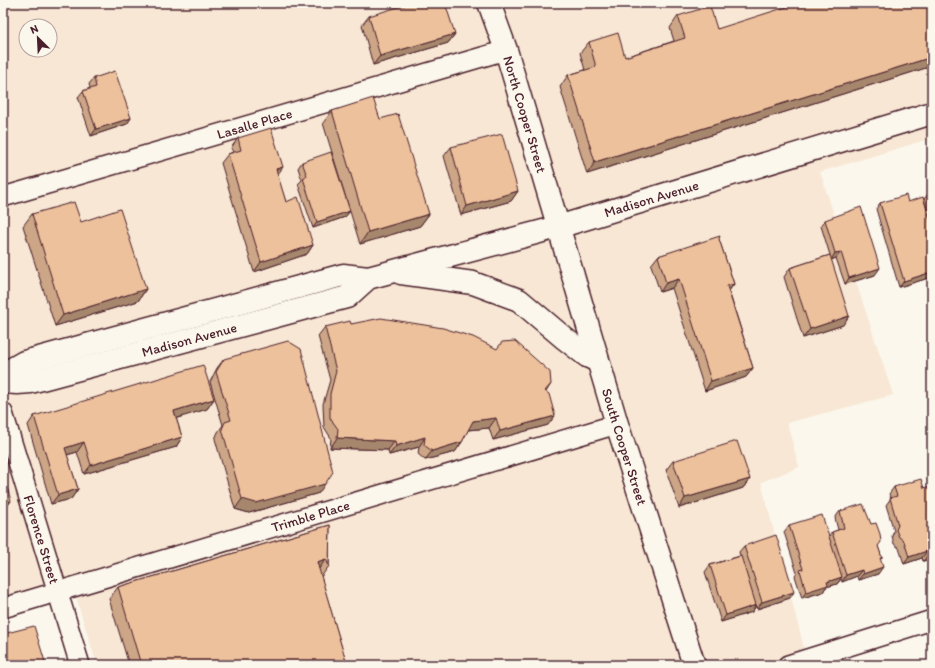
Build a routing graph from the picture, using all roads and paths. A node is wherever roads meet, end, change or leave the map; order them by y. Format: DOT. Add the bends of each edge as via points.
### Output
graph roads {
  1 [pos="489,3"];
  2 [pos="506,50"];
  3 [pos="932,113"];
  4 [pos="3,198"];
  5 [pos="558,227"];
  6 [pos="390,272"];
  7 [pos="368,278"];
  8 [pos="598,361"];
  9 [pos="3,374"];
  10 [pos="3,382"];
  11 [pos="3,413"];
  12 [pos="617,424"];
  13 [pos="57,592"];
  14 [pos="3,608"];
  15 [pos="932,620"];
  16 [pos="80,665"];
  17 [pos="694,665"];
  18 [pos="788,665"];
  1 -- 2 [label="street, North Cooper Street"];
  2 -- 4 [label="street, Lasalle Place"];
  2 -- 5 [label="street, North Cooper Street"];
  3 -- 5 [label="street, Madison Avenue"];
  5 -- 6 [label="street, Madison Avenue"];
  5 -- 8 [label="street, South Cooper Street"];
  6 -- 7 [label="street, Madison Avenue"];
  6 -- 8 [label="street" via="473,283 519,300 587,356"];
  7 -- 9 [label="street, Madison Avenue" via="344,275 24,362"];
  7 -- 10 [label="street, Madison Avenue" via="347,297 31,382"];
  8 -- 12 [label="street, South Cooper Street"];
  11 -- 13 [label="street, Florence Street"];
  12 -- 13 [label="street, Trimble Place"];
  12 -- 17 [label="street, South Cooper Street"];
  13 -- 14 [label="street, Trimble Place"];
  13 -- 16 [label="street, Florence Street"];
  15 -- 18 [label="street"];
}
